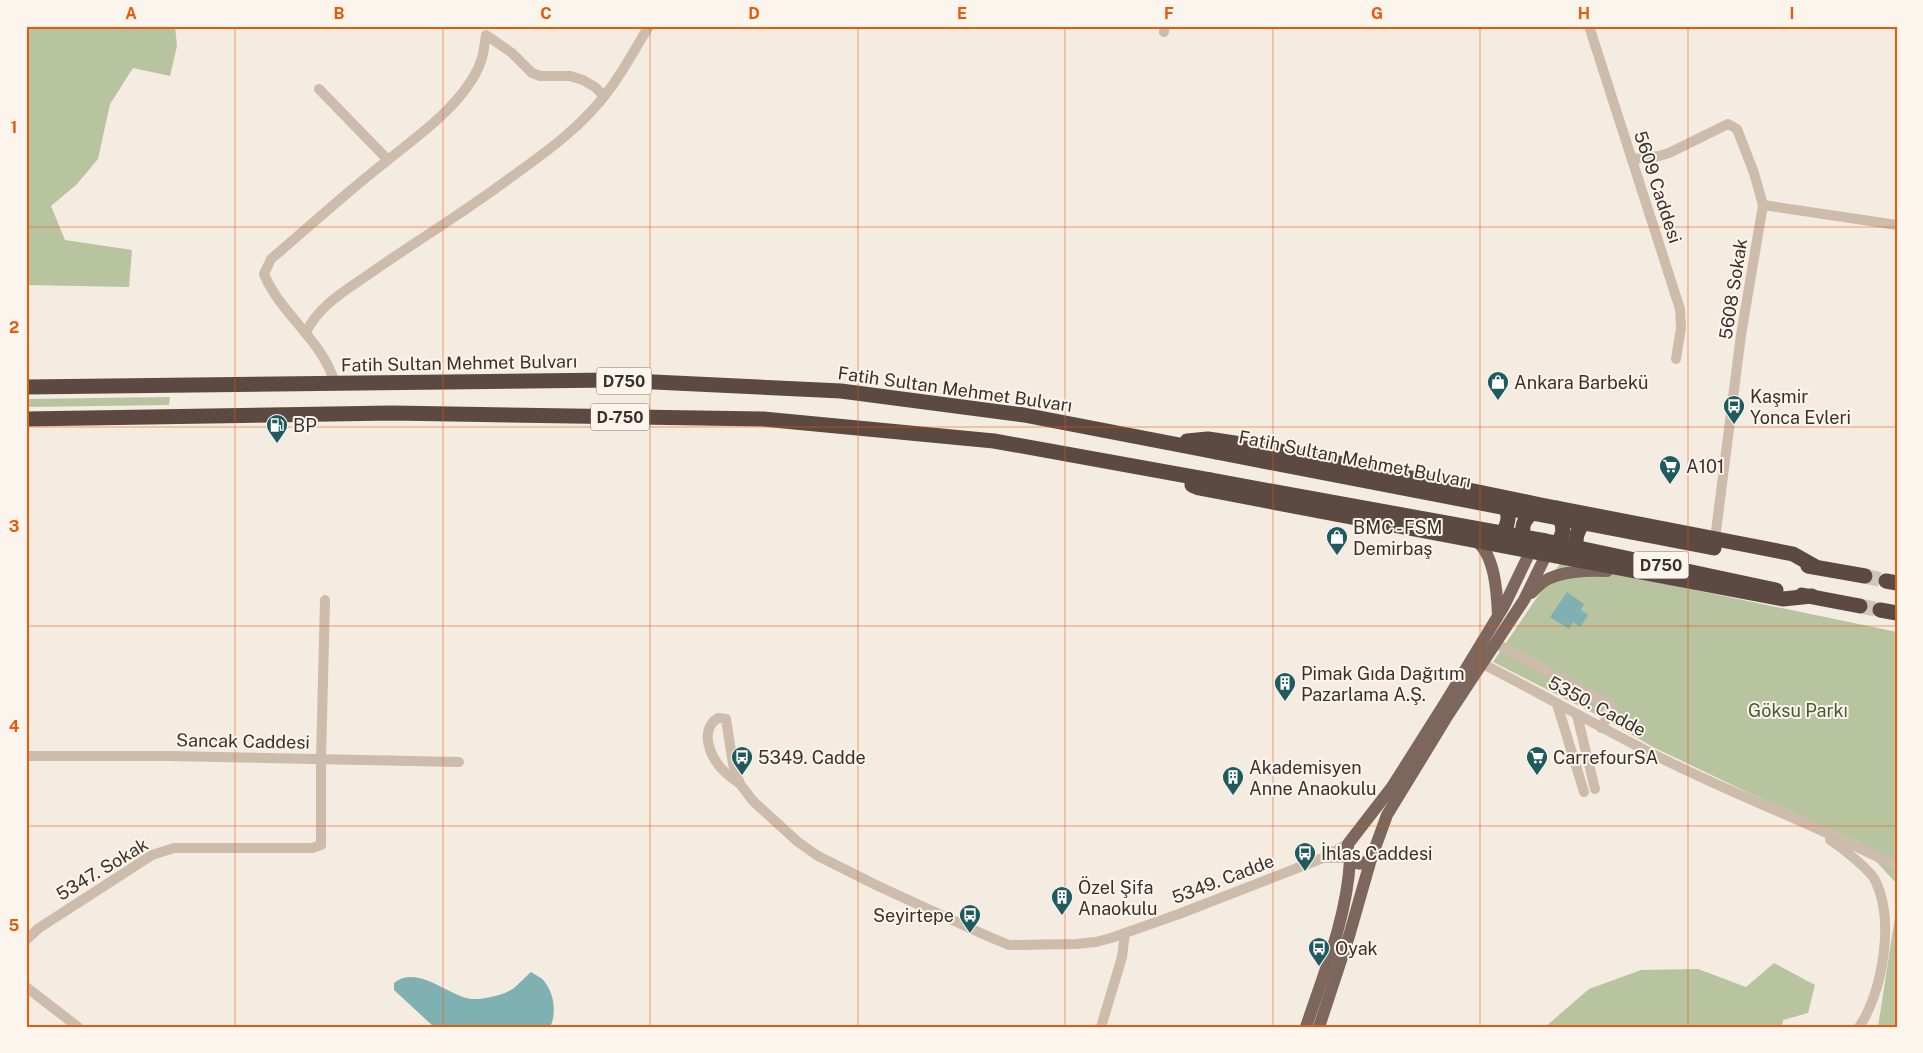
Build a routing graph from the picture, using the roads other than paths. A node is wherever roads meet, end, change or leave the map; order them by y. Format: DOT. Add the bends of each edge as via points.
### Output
graph roads {
  1 [pos="649,26"];
  2 [pos="1589,26"];
  3 [pos="319,89"];
  4 [pos="604,96"];
  5 [pos="1632,159"];
  6 [pos="388,160"];
  7 [pos="1763,205"];
  8 [pos="1897,225"];
  9 [pos="306,332"];
  10 [pos="1676,359"];
  11 [pos="335,383"];
  12 [pos="26,387"];
  13 [pos="26,419"];
  14 [pos="1170,443"];
  15 [pos="1164,471"];
  16 [pos="1210,480"];
  17 [pos="1498,496"];
  18 [pos="1541,505"];
  19 [pos="1557,508"];
  20 [pos="1596,516"];
  21 [pos="1715,539"];
  22 [pos="1481,541"];
  23 [pos="1531,550"];
  24 [pos="1547,553"];
  25 [pos="1586,561"];
  26 [pos="1816,567"];
  27 [pos="1865,576"];
  28 [pos="1676,577"];
  29 [pos="1812,596"];
  30 [pos="325,600"];
  31 [pos="1524,600"];
  32 [pos="1860,606"];
  33 [pos="1880,610"];
  34 [pos="1897,613"];
  35 [pos="1498,615"];
  36 [pos="1495,642"];
  37 [pos="1481,663"];
  38 [pos="1557,704"];
  39 [pos="1577,715"];
  40 [pos="1601,728"];
  41 [pos="26,756"];
  42 [pos="321,759"];
  43 [pos="459,762"];
  44 [pos="740,784"];
  45 [pos="1780,813"];
  46 [pos="1350,843"];
  47 [pos="1373,855"];
  48 [pos="1323,858"];
  49 [pos="1350,859"];
  50 [pos="1897,867"];
  51 [pos="1125,933"];
  52 [pos="26,940"];
  53 [pos="26,987"];
  54 [pos="78,1027"];
  55 [pos="1101,1027"];
  56 [pos="1306,1027"];
  57 [pos="1319,1027"];
  58 [pos="1859,1027"];
  1 -- 4 [label="street"];
  2 -- 5 [label="street, 5609 Caddesi"];
  3 -- 6 [label="street"];
  4 -- 6 [label="street" via="583,80 532,73 486,34 479,68 459,98 423,134"];
  4 -- 9 [label="street" via="592,111 516,174 323,306"];
  5 -- 7 [label="street" via="1669,153 1728,124 1733,125 1744,144"];
  5 -- 10 [label="street, 5609 Caddesi" via="1680,309 1681,328"];
  6 -- 9 [label="street" via="271,259 264,274 269,287"];
  7 -- 8 [label="street"];
  7 -- 21 [label="street, 5608 Sokak"];
  9 -- 11 [label="street" via="330,366"];
  11 -- 12 [label="highway, Fatih Sultan Mehmet Bulvarı / D750"];
  11 -- 14 [label="highway, Fatih Sultan Mehmet Bulvarı / D750" via="612,380 840,391 1024,415"];
  13 -- 15 [label="highway, D-750" via="392,413 763,419 994,441"];
  14 -- 17 [label="highway" via="1208,439 1243,444"];
  14 -- 26 [label="highway, Fatih Sultan Mehmet Bulvarı / D750, bridge"];
  15 -- 16 [label="highway, D-750"];
  15 -- 22 [label="highway" via="1198,488"];
  16 -- 29 [label="highway, D750, bridge" via="1546,541"];
  17 -- 18 [label="highway"];
  17 -- 22 [label="highway" via="1507,508 1508,523 1501,534"];
  18 -- 19 [label="highway"];
  18 -- 23 [label="highway" via="1527,516 1522,528"];
  19 -- 20 [label="highway"];
  19 -- 24 [label="highway" via="1564,527 1563,534"];
  20 -- 21 [label="highway"];
  20 -- 25 [label="highway" via="1584,522 1577,534 1577,549"];
  21 -- 26 [label="highway" via="1793,554"];
  22 -- 23 [label="highway"];
  22 -- 35 [label="main road" via="1498,595"];
  23 -- 24 [label="highway"];
  23 -- 35 [label="main road"];
  24 -- 25 [label="highway"];
  24 -- 31 [label="main road"];
  25 -- 28 [label="highway"];
  26 -- 27 [label="highway, Fatih Sultan Mehmet Bulvarı / D750"];
  28 -- 29 [label="highway" via="1784,599"];
  28 -- 31 [label="main road" via="1593,570 1579,572 1543,582"];
  29 -- 32 [label="highway, D750"];
  30 -- 42 [label="street"];
  31 -- 36 [label="main road"];
  33 -- 34 [label="highway"];
  35 -- 46 [label="main road" via="1392,787"];
  36 -- 37 [label="main road"];
  36 -- 40 [label="street" via="1614,707"];
  37 -- 38 [label="street, 5350. Cadde"];
  37 -- 47 [label="main road" via="1396,798"];
  38 -- 39 [label="street, 5350. Cadde"];
  38 -- 39 [label="street" via="1589,790"];
  39 -- 40 [label="street, 5350. Cadde"];
  40 -- 45 [label="street, 5350. Cadde"];
  41 -- 42 [label="street, Sancak Caddesi"];
  42 -- 43 [label="street, Sancak Caddesi"];
  42 -- 52 [label="street, 5347. Sokak" via="322,845 312,848 174,848 152,854 38,928"];
  44 -- 44 [label="street, 5349. Cadde" via="733,764 726,719 718,718 708,731 710,750 724,772"];
  44 -- 51 [label="street, 5349. Cadde" via="765,812 818,856 995,940 1022,945 1076,944"];
  45 -- 50 [label="street, 5350. Cadde"];
  45 -- 58 [label="street, 5350. Cadde" via="1840,846 1875,879 1885,912 1882,973 1867,1015"];
  46 -- 47 [label="main road" via="1363,838 1370,842"];
  46 -- 48 [label="street"];
  46 -- 49 [label="main road" via="1347,852"];
  47 -- 49 [label="main road" via="1358,864"];
  47 -- 57 [label="main road"];
  48 -- 49 [label="street, 5349. Cadde"];
  48 -- 51 [label="street, 5349. Cadde"];
  49 -- 56 [label="main road" via="1348,890 1340,921"];
  51 -- 55 [label="street" via="1122,957"];
  53 -- 54 [label="street"];
}
